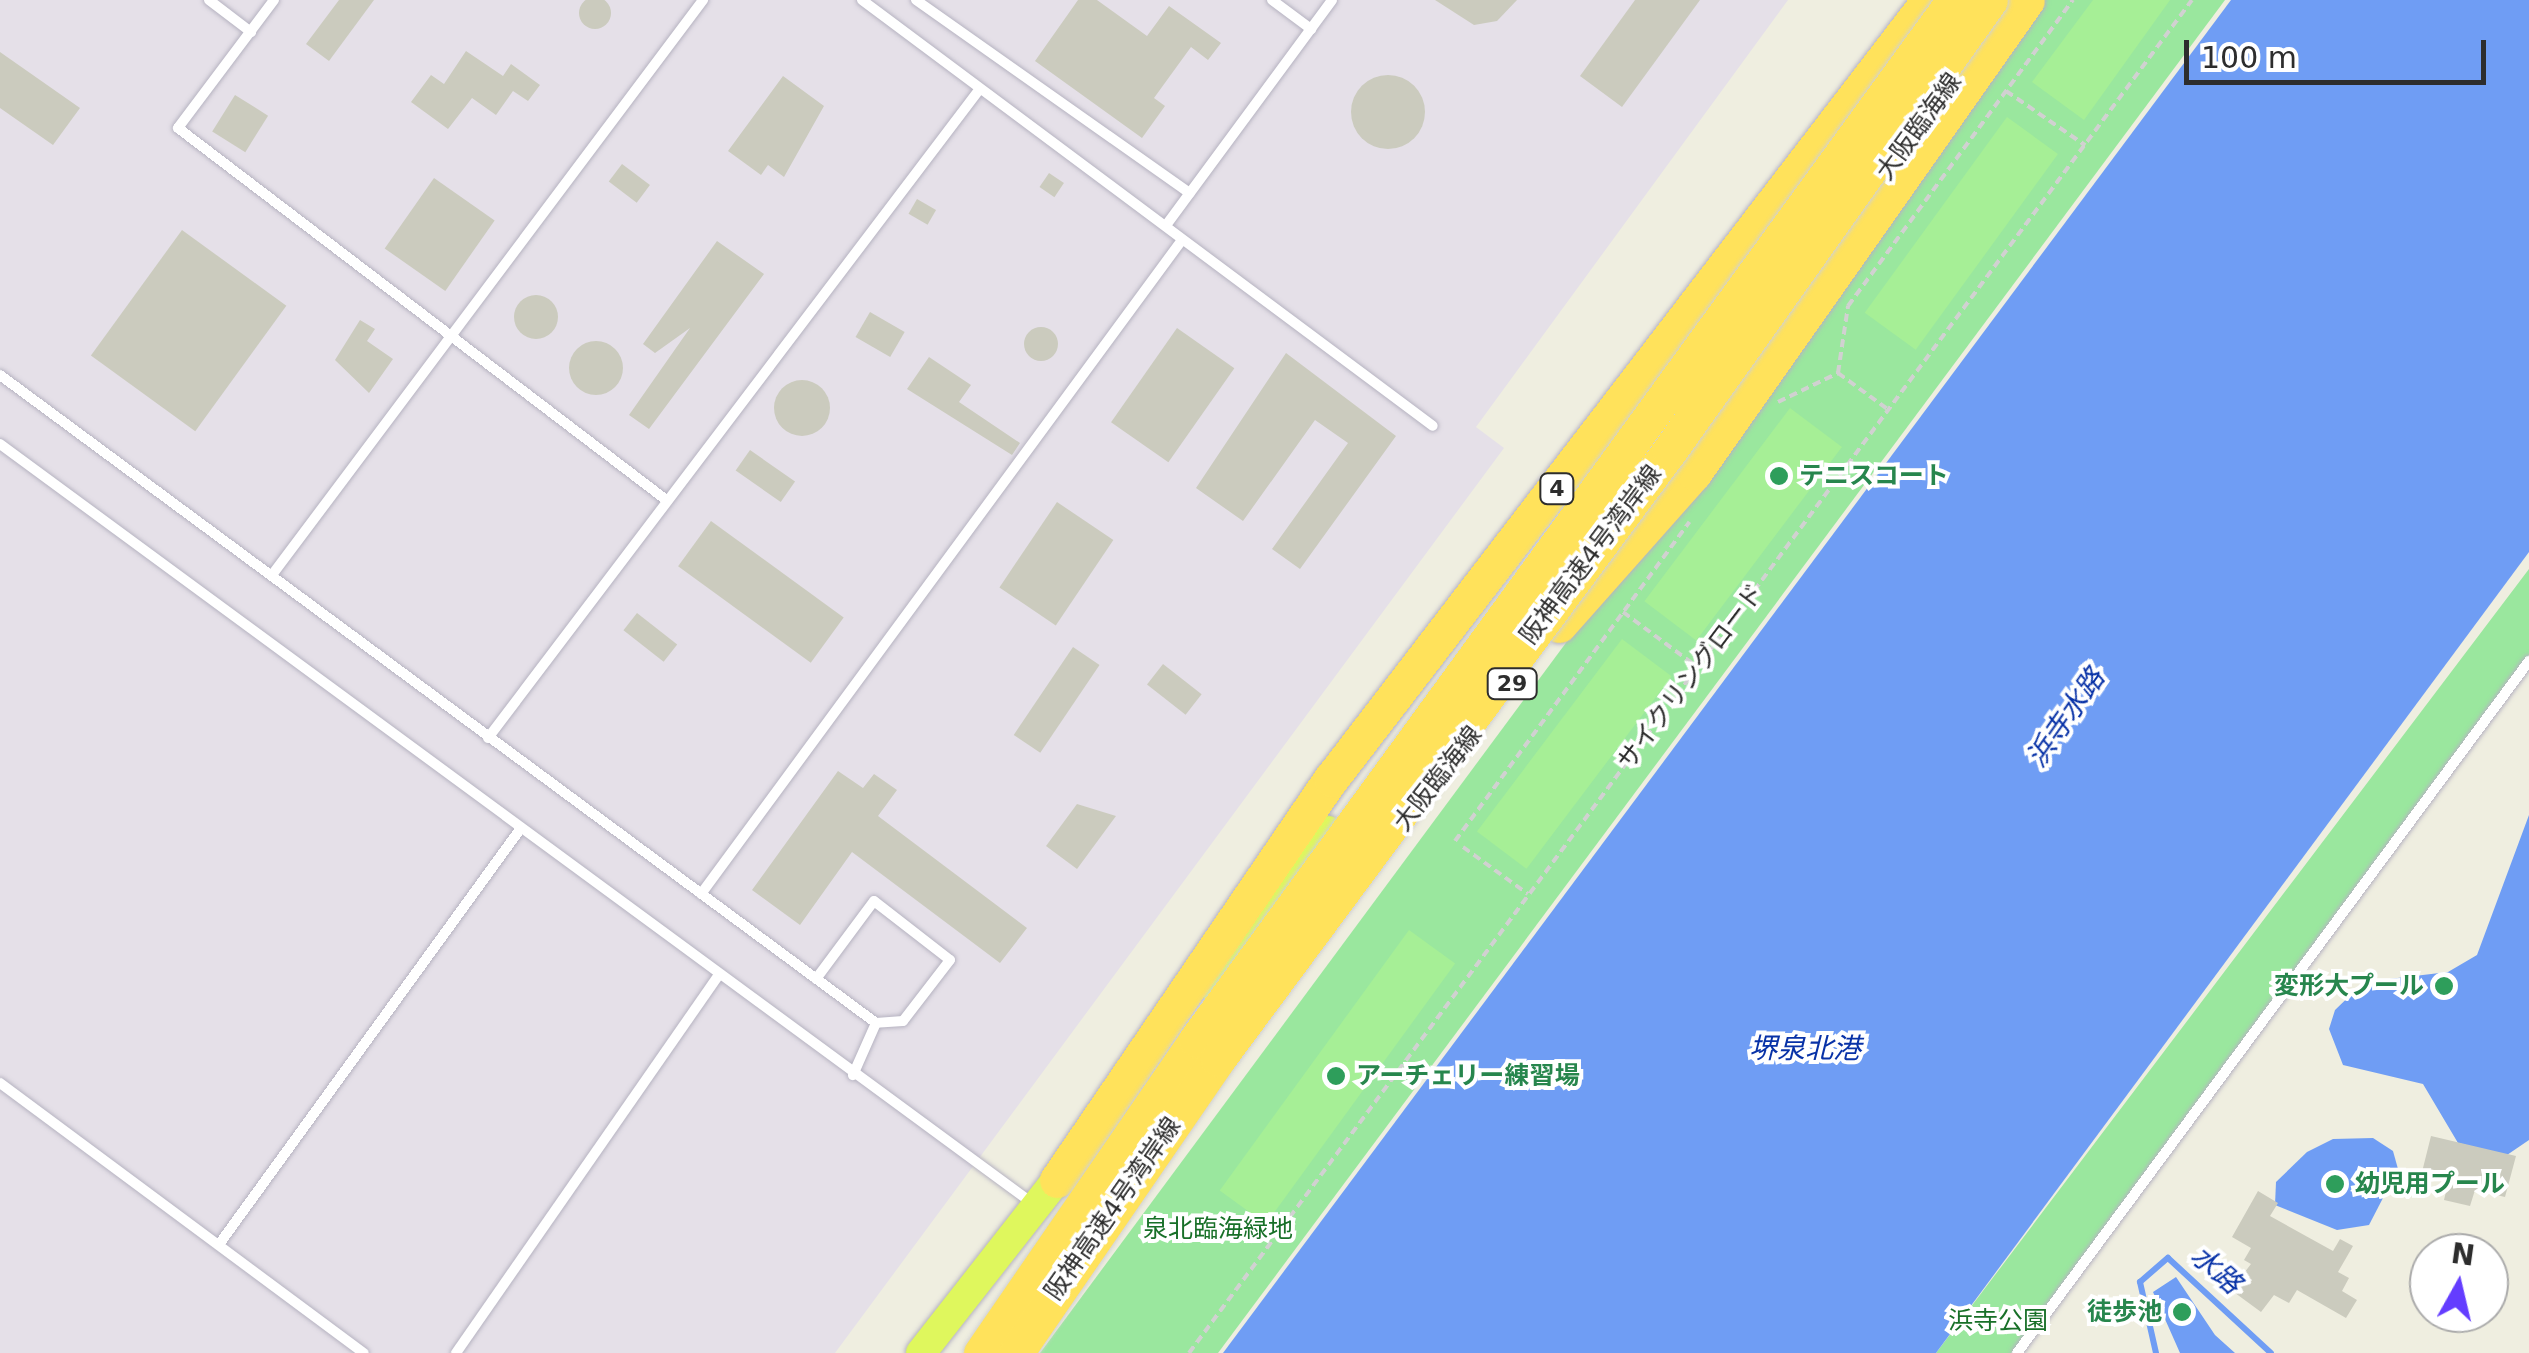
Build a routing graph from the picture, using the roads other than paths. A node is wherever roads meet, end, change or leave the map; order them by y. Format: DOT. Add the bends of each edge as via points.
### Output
graph roads {
  1 [pos="209,0"];
  2 [pos="274,0"];
  3 [pos="703,0"];
  4 [pos="862,0"];
  5 [pos="916,0"];
  6 [pos="1272,0"];
  7 [pos="1332,0"];
  8 [pos="1932,0"];
  9 [pos="1954,0"];
  10 [pos="1990,0"];
  11 [pos="2010,0"];
  12 [pos="2027,0"];
  13 [pos="930,4"];
  14 [pos="1311,29"];
  15 [pos="251,32"];
  16 [pos="979,90"];
  17 [pos="1190,193"];
  18 [pos="1167,224"];
  19 [pos="1182,240"];
  20 [pos="456,332"];
  21 [pos="0,374"];
  22 [pos="1433,426"];
  23 [pos="0,444"];
  24 [pos="665,498"];
  25 [pos="272,575"];
  26 [pos="1559,624"];
  27 [pos="2529,662"];
  28 [pos="488,738"];
  29 [pos="521,828"];
  30 [pos="701,894"];
  31 [pos="719,974"];
  32 [pos="816,978"];
  33 [pos="876,1023"];
  34 [pos="854,1075"];
  35 [pos="0,1083"];
  36 [pos="1046,1193"];
  37 [pos="1056,1236"];
  38 [pos="220,1243"];
  39 [pos="364,1353"];
  40 [pos="456,1353"];
  41 [pos="921,1353"];
  42 [pos="967,1353"];
  43 [pos="982,1353"];
  44 [pos="994,1353"];
  45 [pos="1016,1353"];
  46 [pos="2017,1353"];
  1 -- 15 [label="lane"];
  2 -- 15 [label="lane"];
  3 -- 20 [label="lane"];
  4 -- 16 [label="lane"];
  5 -- 13 [label="lane"];
  6 -- 14 [label="lane"];
  7 -- 14 [label="lane"];
  8 -- 36 [label="main road, 29" via="1327,832"];
  8 -- 36 [label="highway, 4" via="1252,888"];
  9 -- 37 [label="highway, 阪神高速4号湾岸線 / 4, bridge"];
  10 -- 45 [label="highway, 阪神高速4号湾岸線, bridge" via="1670,450 1218,1059"];
  11 -- 26 [label="main road, 大阪臨海線 / 29"];
  12 -- 26 [label="highway" via="1694,472"];
  13 -- 17 [label="lane"];
  14 -- 17 [label="lane"];
  15 -- 20 [label="lane" via="178,128"];
  16 -- 18 [label="lane"];
  16 -- 24 [label="lane"];
  17 -- 18 [label="lane"];
  18 -- 19 [label="lane"];
  19 -- 22 [label="lane"];
  19 -- 30 [label="lane"];
  20 -- 24 [label="lane"];
  20 -- 25 [label="lane"];
  21 -- 25 [label="lane"];
  23 -- 29 [label="lane"];
  24 -- 28 [label="lane"];
  25 -- 28 [label="lane"];
  26 -- 44 [label="main road, 大阪臨海線 / 29"];
  27 -- 46 [label="lane"];
  28 -- 30 [label="lane"];
  29 -- 31 [label="lane"];
  29 -- 38 [label="lane"];
  30 -- 32 [label="lane"];
  31 -- 34 [label="lane"];
  31 -- 40 [label="lane"];
  32 -- 33 [label="lane"];
  32 -- 33 [label="lane" via="874,901 950,960 903,1022"];
  33 -- 34 [label="lane"];
  34 -- 36 [label="lane"];
  35 -- 38 [label="lane"];
  36 -- 41 [label="main road, 29"];
  37 -- 42 [label="highway, bridge"];
  37 -- 43 [label="highway, 阪神高速4号湾岸線 / 4, bridge"];
  38 -- 39 [label="lane"];
}
